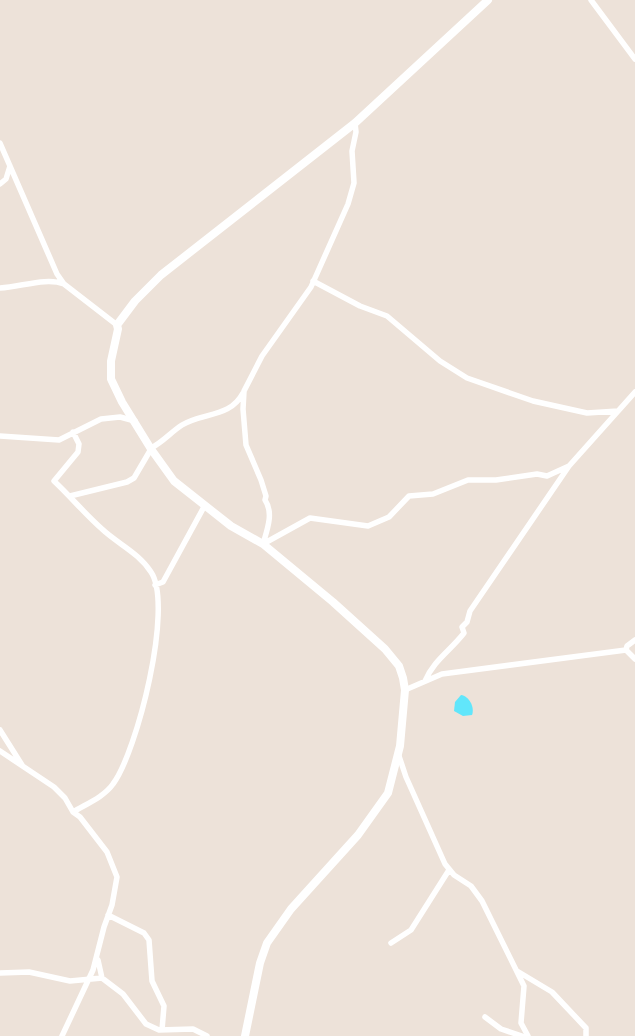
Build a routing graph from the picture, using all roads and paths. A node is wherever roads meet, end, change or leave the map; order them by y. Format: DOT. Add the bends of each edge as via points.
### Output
graph roads {
  1 [pos="488,0"];
  2 [pos="591,0"];
  3 [pos="635,59"];
  4 [pos="355,123"];
  5 [pos="0,143"];
  6 [pos="10,166"];
  7 [pos="0,184"];
  8 [pos="314,281"];
  9 [pos="64,284"];
  10 [pos="0,288"];
  11 [pos="117,325"];
  12 [pos="244,391"];
  13 [pos="635,392"];
  14 [pos="618,411"];
  15 [pos="135,421"];
  16 [pos="73,432"];
  17 [pos="0,436"];
  18 [pos="151,449"];
  19 [pos="569,466"];
  20 [pos="70,496"];
  21 [pos="205,504"];
  22 [pos="263,544"];
  23 [pos="155,585"];
  24 [pos="635,640"];
  25 [pos="626,650"];
  26 [pos="635,659"];
  27 [pos="425,681"];
  28 [pos="405,690"];
  29 [pos="0,730"];
  30 [pos="0,751"];
  31 [pos="399,756"];
  32 [pos="24,769"];
  33 [pos="73,812"];
  34 [pos="449,870"];
  35 [pos="108,915"];
  36 [pos="391,942"];
  37 [pos="98,955"];
  38 [pos="516,970"];
  39 [pos="0,973"];
  40 [pos="88,978"];
  41 [pos="102,978"];
  42 [pos="485,1017"];
  43 [pos="162,1030"];
  44 [pos="62,1036"];
  45 [pos="208,1036"];
  46 [pos="245,1036"];
  47 [pos="522,1036"];
  48 [pos="528,1036"];
  49 [pos="586,1036"];
  1 -- 4 [label="street"];
  2 -- 3 [label="street"];
  4 -- 8 [label="street" via="353,190"];
  4 -- 11 [label="street" via="161,275"];
  5 -- 6 [label="street"];
  6 -- 7 [label="street" via="6,179"];
  6 -- 9 [label="street"];
  8 -- 12 [label="street" via="262,356"];
  8 -- 14 [label="street" via="360,306 387,316 435,357 467,378 533,401 587,413"];
  9 -- 10 [label="street" via="54,280 24,287"];
  9 -- 11 [label="street"];
  11 -- 15 [label="street" via="110,361 112,379"];
  12 -- 18 [label="street" via="240,399 225,411 183,424"];
  12 -- 22 [label="street" via="246,445 270,507"];
  13 -- 14 [label="street"];
  14 -- 19 [label="street"];
  15 -- 16 [label="street" via="120,417 101,419"];
  15 -- 18 [label="street"];
  16 -- 17 [label="street" via="48,441"];
  16 -- 20 [label="street" via="79,444 78,452 54,481"];
  18 -- 20 [label="street" via="134,478"];
  18 -- 21 [label="street" via="174,481"];
  19 -- 22 [label="street" via="547,476 537,474 468,480 433,494 409,496 389,516 368,526 310,518"];
  19 -- 27 [label="street" via="470,611 462,627 464,633 435,662"];
  20 -- 23 [label="street" via="103,530 144,564 152,573"];
  21 -- 22 [label="street" via="231,526"];
  21 -- 23 [label="street" via="163,582"];
  22 -- 28 [label="street" via="385,649 398,666"];
  23 -- 33 [label="street" via="158,603 156,651 125,760 113,784"];
  24 -- 25 [label="street"];
  25 -- 26 [label="street"];
  25 -- 27 [label="street" via="442,674"];
  27 -- 28 [label="street"];
  28 -- 31 [label="street"];
  29 -- 32 [label="street"];
  30 -- 32 [label="street"];
  31 -- 34 [label="street"];
  31 -- 46 [label="street" via="388,793 377,811 291,909 267,943"];
  32 -- 33 [label="street" via="54,787"];
  33 -- 35 [label="street" via="113,863 117,877"];
  34 -- 36 [label="street" via="411,930"];
  34 -- 38 [label="street" via="482,900"];
  35 -- 37 [label="street"];
  35 -- 43 [label="street" via="144,933 149,940 152,981 164,1006"];
  37 -- 40 [label="street"];
  37 -- 41 [label="street"];
  38 -- 48 [label="street" via="524,986 522,1023"];
  38 -- 49 [label="street" via="552,992 586,1028"];
  39 -- 40 [label="street" via="29,972 70,981"];
  40 -- 41 [label="street"];
  40 -- 44 [label="street"];
  41 -- 43 [label="street" via="123,994 146,1024"];
  42 -- 47 [label="street" via="501,1029"];
  43 -- 45 [label="street" via="193,1029"];
}
